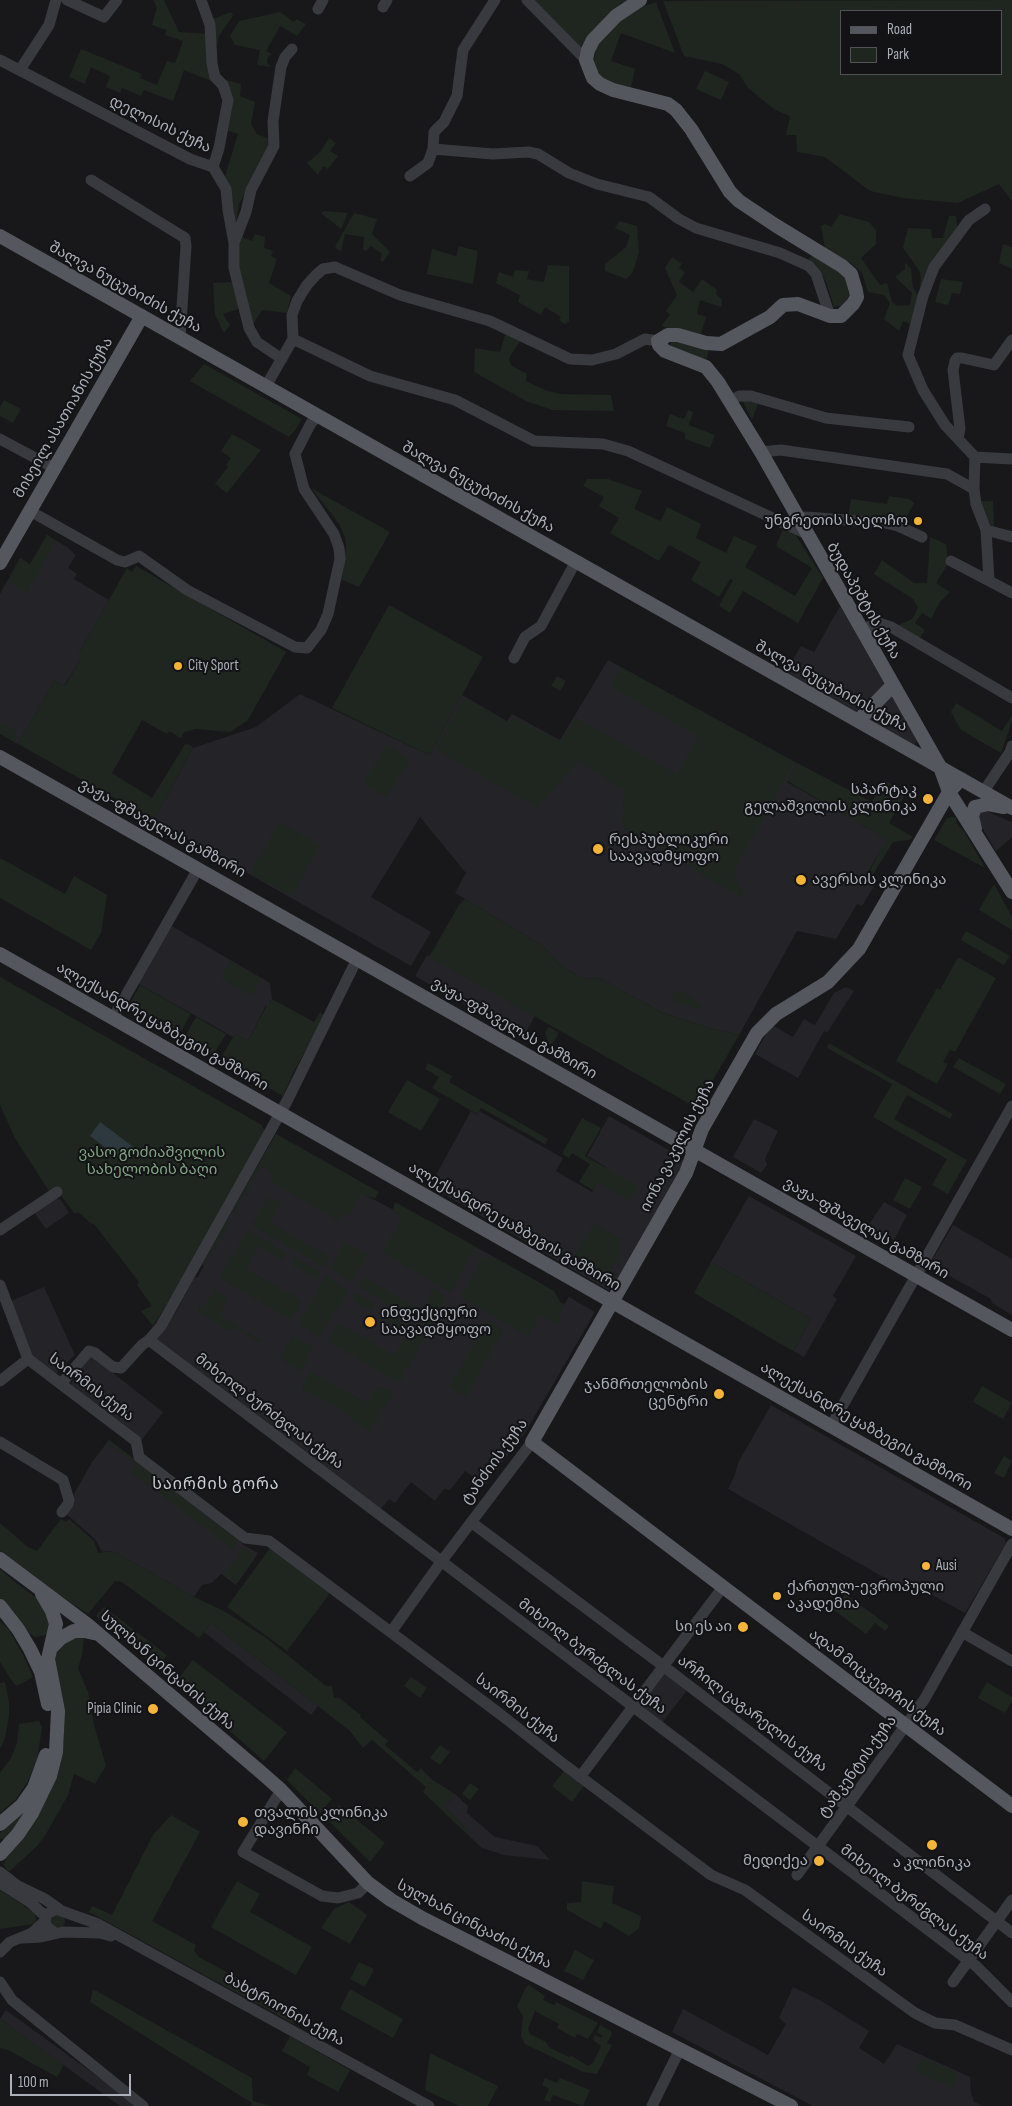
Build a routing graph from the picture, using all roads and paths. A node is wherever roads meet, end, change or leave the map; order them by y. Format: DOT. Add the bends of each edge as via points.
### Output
graph roads {
  1 [pos="56,0"];
  2 [pos="67,0"];
  3 [pos="117,0"];
  4 [pos="201,0"];
  5 [pos="495,0"];
  6 [pos="527,0"];
  7 [pos="640,0"];
  8 [pos="292,49"];
  9 [pos="0,60"];
  10 [pos="586,60"];
  11 [pos="20,70"];
  12 [pos="434,149"];
  13 [pos="213,167"];
  14 [pos="410,176"];
  15 [pos="91,180"];
  16 [pos="985,209"];
  17 [pos="0,236"];
  18 [pos="234,243"];
  19 [pos="142,316"];
  20 [pos="830,316"];
  21 [pos="180,338"];
  22 [pos="293,339"];
  23 [pos="1012,340"];
  24 [pos="658,341"];
  25 [pos="282,359"];
  26 [pos="266,386"];
  27 [pos="730,400"];
  28 [pos="318,416"];
  29 [pos="909,426"];
  30 [pos="958,438"];
  31 [pos="0,439"];
  32 [pos="761,452"];
  33 [pos="975,457"];
  34 [pos="1012,460"];
  35 [pos="54,468"];
  36 [pos="974,489"];
  37 [pos="30,510"];
  38 [pos="798,518"];
  39 [pos="986,530"];
  40 [pos="807,534"];
  41 [pos="922,537"];
  42 [pos="1012,537"];
  43 [pos="576,561"];
  44 [pos="951,561"];
  45 [pos="0,563"];
  46 [pos="989,580"];
  47 [pos="1012,594"];
  48 [pos="862,630"];
  49 [pos="514,658"];
  50 [pos="893,685"];
  51 [pos="1012,698"];
  52 [pos="858,721"];
  53 [pos="1012,746"];
  54 [pos="0,757"];
  55 [pos="940,767"];
  56 [pos="961,779"];
  57 [pos="984,791"];
  58 [pos="949,792"];
  59 [pos="1012,809"];
  60 [pos="975,830"];
  61 [pos="198,869"];
  62 [pos="1012,892"];
  63 [pos="0,954"];
  64 [pos="357,959"];
  65 [pos="113,1018"];
  66 [pos="1012,1106"];
  67 [pos="280,1114"];
  68 [pos="694,1150"];
  69 [pos="57,1192"];
  70 [pos="0,1230"];
  71 [pos="916,1276"];
  72 [pos="0,1285"];
  73 [pos="613,1302"];
  74 [pos="1012,1330"];
  75 [pos="149,1340"];
  76 [pos="28,1359"];
  77 [pos="0,1381"];
  78 [pos="61,1384"];
  79 [pos="831,1426"];
  80 [pos="0,1442"];
  81 [pos="532,1442"];
  82 [pos="62,1512"];
  83 [pos="471,1522"];
  84 [pos="1012,1529"];
  85 [pos="1012,1544"];
  86 [pos="0,1559"];
  87 [pos="441,1562"];
  88 [pos="723,1587"];
  89 [pos="40,1591"];
  90 [pos="0,1606"];
  91 [pos="391,1632"];
  92 [pos="962,1632"];
  93 [pos="98,1634"];
  94 [pos="49,1651"];
  95 [pos="1012,1661"];
  96 [pos="662,1666"];
  97 [pos="633,1706"];
  98 [pos="907,1726"];
  99 [pos="580,1777"];
  100 [pos="281,1790"];
  101 [pos="848,1806"];
  102 [pos="1012,1806"];
  103 [pos="0,1824"];
  104 [pos="3,1847"];
  105 [pos="817,1848"];
  106 [pos="0,1872"];
  107 [pos="797,1875"];
  108 [pos="0,1883"];
  109 [pos="368,1883"];
  110 [pos="1012,1900"];
  111 [pos="62,1911"];
  112 [pos="45,1919"];
  113 [pos="996,1921"];
  114 [pos="59,1932"];
  115 [pos="1012,1933"];
  116 [pos="22,1938"];
  117 [pos="125,1940"];
  118 [pos="0,1952"];
  119 [pos="968,1961"];
  120 [pos="0,1982"];
  121 [pos="954,1982"];
  122 [pos="1012,2002"];
  123 [pos="680,2050"];
  124 [pos="1012,2050"];
  125 [pos="143,2106"];
  126 [pos="429,2106"];
  127 [pos="652,2106"];
  128 [pos="791,2106"];
  1 -- 11 [label="street" via="49,25"];
  2 -- 3 [label="street" via="104,17"];
  4 -- 13 [label="street, დელისის ქუჩა" via="210,26 215,77 223,85 228,100"];
  5 -- 12 [label="street" via="464,50 457,96 444,122 434,132"];
  6 -- 10 [label="street"];
  7 -- 10 [label="main road" via="616,16 593,40"];
  8 -- 18 [label="street" via="281,67 273,121 274,146 251,190"];
  9 -- 11 [label="street, დელისის ქუჩა"];
  10 -- 20 [label="main road" via="593,78 600,84 668,104 676,110 739,201 851,274 857,297 842,316"];
  11 -- 13 [label="street, დელისის ქუჩა" via="190,159"];
  12 -- 14 [label="street" via="428,163"];
  12 -- 20 [label="street" via="538,154 569,173 597,184 649,197 696,228 780,253 809,266 816,274"];
  13 -- 18 [label="street" via="226,189"];
  15 -- 21 [label="street" via="185,238"];
  16 -- 30 [label="street" via="969,220 934,267 908,355 923,390 945,425"];
  17 -- 19 [label="main road, შალვა ნუცუბიძის ქუჩა"];
  18 -- 25 [label="street" via="234,268 249,328 257,342"];
  19 -- 21 [label="main road, შალვა ნუცუბიძის ქუჩა"];
  19 -- 35 [label="main road, მიხეილ ასათიანის ქუჩა"];
  20 -- 24 [label="main road" via="798,304 783,305 770,317 721,344 668,335"];
  21 -- 26 [label="main road, შალვა ნუცუბიძის ქუჩა"];
  22 -- 24 [label="street" via="292,316 297,301 316,275 335,267 400,295 490,320 570,359 592,360 616,354 645,339"];
  22 -- 25 [label="street"];
  22 -- 40 [label="street" via="370,376 455,400 534,441 602,444 628,451"];
  23 -- 30 [label="street" via="994,365 962,358 955,360 952,370 960,430"];
  24 -- 27 [label="main road, ბუდაპეშტის ქუჩა" via="665,351 706,367"];
  25 -- 26 [label="street"];
  26 -- 28 [label="main road, შალვა ნუცუბიძის ქუჩა"];
  27 -- 29 [label="street" via="751,396 826,418"];
  27 -- 32 [label="main road, ბუდაპეშტის ქუჩა"];
  28 -- 37 [label="street" via="295,454 304,489 334,534 340,559 328,614 307,648 295,647 187,590 139,556 125,562 117,560"];
  28 -- 43 [label="main road, შალვა ნუცუბიძის ქუჩა"];
  30 -- 33 [label="street"];
  31 -- 35 [label="street"];
  32 -- 36 [label="street" via="781,450 947,474"];
  32 -- 38 [label="main road, ბუდაპეშტის ქუჩა"];
  33 -- 34 [label="street"];
  33 -- 36 [label="street"];
  35 -- 37 [label="main road, მიხეილ ასათიანის ქუჩა"];
  36 -- 39 [label="street"];
  37 -- 45 [label="main road, მიხეილ ასათიანის ქუჩა"];
  38 -- 40 [label="main road, ბუდაპეშტის ქუჩა"];
  38 -- 41 [label="street" via="885,523"];
  39 -- 42 [label="street"];
  39 -- 46 [label="street"];
  40 -- 48 [label="main road, ბუდაპეშტის ქუჩა"];
  43 -- 49 [label="street" via="541,626 526,637"];
  43 -- 52 [label="main road, შალვა ნუცუბიძის ქუჩა"];
  44 -- 46 [label="street"];
  46 -- 47 [label="street"];
  48 -- 50 [label="main road, ბუდაპეშტის ქუჩა"];
  48 -- 51 [label="street" via="879,623 891,627"];
  50 -- 52 [label="main road"];
  50 -- 55 [label="main road, ბუდაპეშტის ქუჩა"];
  52 -- 55 [label="main road, შალვა ნუცუბიძის ქუჩა"];
  53 -- 57 [label="street"];
  54 -- 61 [label="main road, ვაჟა-ფშაველას გამზირი"];
  55 -- 56 [label="main road, შალვა ნუცუბიძის ქუჩა"];
  55 -- 58 [label="main road, ბუდაპეშტის ქუჩა"];
  56 -- 57 [label="main road, შალვა ნუცუბიძის ქუჩა"];
  56 -- 58 [label="main road, იონა ვაკელის ქუჩა"];
  57 -- 59 [label="main road, შალვა ნუცუბიძის ქუჩა"];
  58 -- 60 [label="main road, ბუდაპეშტის ქუჩა"];
  58 -- 68 [label="main road, იონა ვაკელის ქუჩა" via="859,949 828,982 776,1014 757,1033 702,1129"];
  59 -- 60 [label="main road" via="978,805 972,816"];
  60 -- 62 [label="main road, ბუდაპეშტის ქუჩა"];
  61 -- 64 [label="main road, ვაჟა-ფშაველას გამზირი"];
  61 -- 65 [label="street"];
  63 -- 65 [label="main road, ალექსანდრე ყაზბეგის გამზირი"];
  64 -- 67 [label="street"];
  64 -- 68 [label="main road, ვაჟა-ფშაველას გამზირი"];
  65 -- 67 [label="main road, ალექსანდრე ყაზბეგის გამზირი"];
  66 -- 71 [label="street"];
  67 -- 73 [label="main road, ალექსანდრე ყაზბეგის გამზირი"];
  67 -- 75 [label="street" via="180,1294"];
  68 -- 71 [label="main road, ვაჟა-ფშაველას გამზირი"];
  68 -- 73 [label="main road, იონა ვაკელის ქუჩა" via="686,1173"];
  69 -- 70 [label="street"];
  71 -- 74 [label="main road, ვაჟა-ფშაველას გამზირი"];
  71 -- 79 [label="street"];
  72 -- 76 [label="street, საირმის ქუჩა"];
  73 -- 79 [label="main road, ალექსანდრე ყაზბეგის გამზირი"];
  73 -- 81 [label="main road, ტანძიის ქუჩა"];
  75 -- 78 [label="street" via="121,1368 113,1367 89,1351"];
  75 -- 87 [label="street, მიხეილ ბურძგლას ქუჩა"];
  76 -- 77 [label="street, საირმის ქუჩა"];
  76 -- 78 [label="street, საირმის ქუჩა"];
  78 -- 91 [label="street, საირმის ქუჩა" via="136,1441 139,1457 245,1538 269,1541"];
  79 -- 84 [label="main road, ალექსანდრე ყაზბეგის გამზირი"];
  80 -- 82 [label="street" via="63,1480 69,1500"];
  81 -- 83 [label="street, ტანძიის ქუჩა"];
  81 -- 88 [label="main road, ადამ მიცკევიჩის ქუჩა"];
  83 -- 87 [label="street, ტანძიის ქუჩა"];
  83 -- 96 [label="street, არჩილ ცაგარელის ქუჩა"];
  85 -- 92 [label="street, ტაშკენტის ქუჩა"];
  86 -- 89 [label="main road, სულხან ცინცაძის ქუჩა"];
  87 -- 91 [label="street, ტანძიის ქუჩა"];
  87 -- 97 [label="street, მიხეილ ბურძგლას ქუჩა"];
  88 -- 96 [label="street"];
  88 -- 98 [label="main road, ადამ მიცკევიჩის ქუჩა"];
  89 -- 93 [label="main road, სულხან ცინცაძის ქუჩა"];
  89 -- 94 [label="main road" via="52,1610 56,1624"];
  90 -- 103 [label="main road" via="25,1639 38,1666 48,1700 49,1728 46,1756 34,1788 22,1805"];
  91 -- 99 [label="street, საირმის ქუჩა"];
  92 -- 95 [label="street"];
  92 -- 98 [label="street, ტაშკენტის ქუჩა"];
  93 -- 94 [label="main road" via="74,1631 61,1638"];
  93 -- 100 [label="main road, სულხან ცინცაძის ქუჩა"];
  94 -- 104 [label="main road" via="58,1711 56,1752 44,1790 25,1825"];
  96 -- 97 [label="street"];
  96 -- 101 [label="street, არჩილ ცაგარელის ქუჩა"];
  97 -- 99 [label="street"];
  97 -- 105 [label="street, მიხეილ ბურძგლას ქუჩა"];
  98 -- 101 [label="street, ტაშკენტის ქუჩა"];
  98 -- 102 [label="main road, ადამ მიცკევიჩის ქუჩა"];
  99 -- 124 [label="street, საირმის ქუჩა" via="711,1875 744,1890 915,2013 934,2023 955,2025"];
  100 -- 109 [label="main road, სულხან ცინცაძის ქუჩა"];
  100 -- 109 [label="street" via="243,1852 322,1896 338,1898 358,1893"];
  101 -- 105 [label="street, ტაშკენტის ქუჩა"];
  101 -- 113 [label="street, არჩილ ცაგარელის ქუჩა"];
  105 -- 107 [label="street, ტაშკენტის ქუჩა"];
  105 -- 119 [label="street, მიხეილ ბურძგლას ქუჩა"];
  106 -- 111 [label="street, ბახტრიონის ქუჩა"];
  108 -- 112 [label="street" via="30,1903"];
  109 -- 123 [label="main road, სულხან ცინცაძის ქუჩა" via="422,1918"];
  110 -- 113 [label="street"];
  111 -- 112 [label="street" via="50,1912"];
  111 -- 114 [label="street" via="69,1921 67,1927"];
  111 -- 117 [label="street, ბახტრიონის ქუჩა" via="98,1924"];
  112 -- 114 [label="street" via="47,1928"];
  112 -- 116 [label="street" via="32,1933"];
  113 -- 115 [label="street, არჩილ ცაგარელის ქუჩა"];
  113 -- 119 [label="street"];
  114 -- 116 [label="street, ბახტრიონის ქუჩა"];
  114 -- 117 [label="street, ბახტრიონის ქუჩა" via="100,1933"];
  116 -- 118 [label="street" via="10,1942"];
  117 -- 126 [label="street, ბახტრიონის ქუჩა"];
  119 -- 121 [label="street"];
  119 -- 122 [label="street, მიხეილ ბურძგლას ქუჩა"];
  120 -- 125 [label="street" via="12,2000"];
  123 -- 127 [label="street"];
  123 -- 128 [label="main road, სულხან ცინცაძის ქუჩა"];
}
